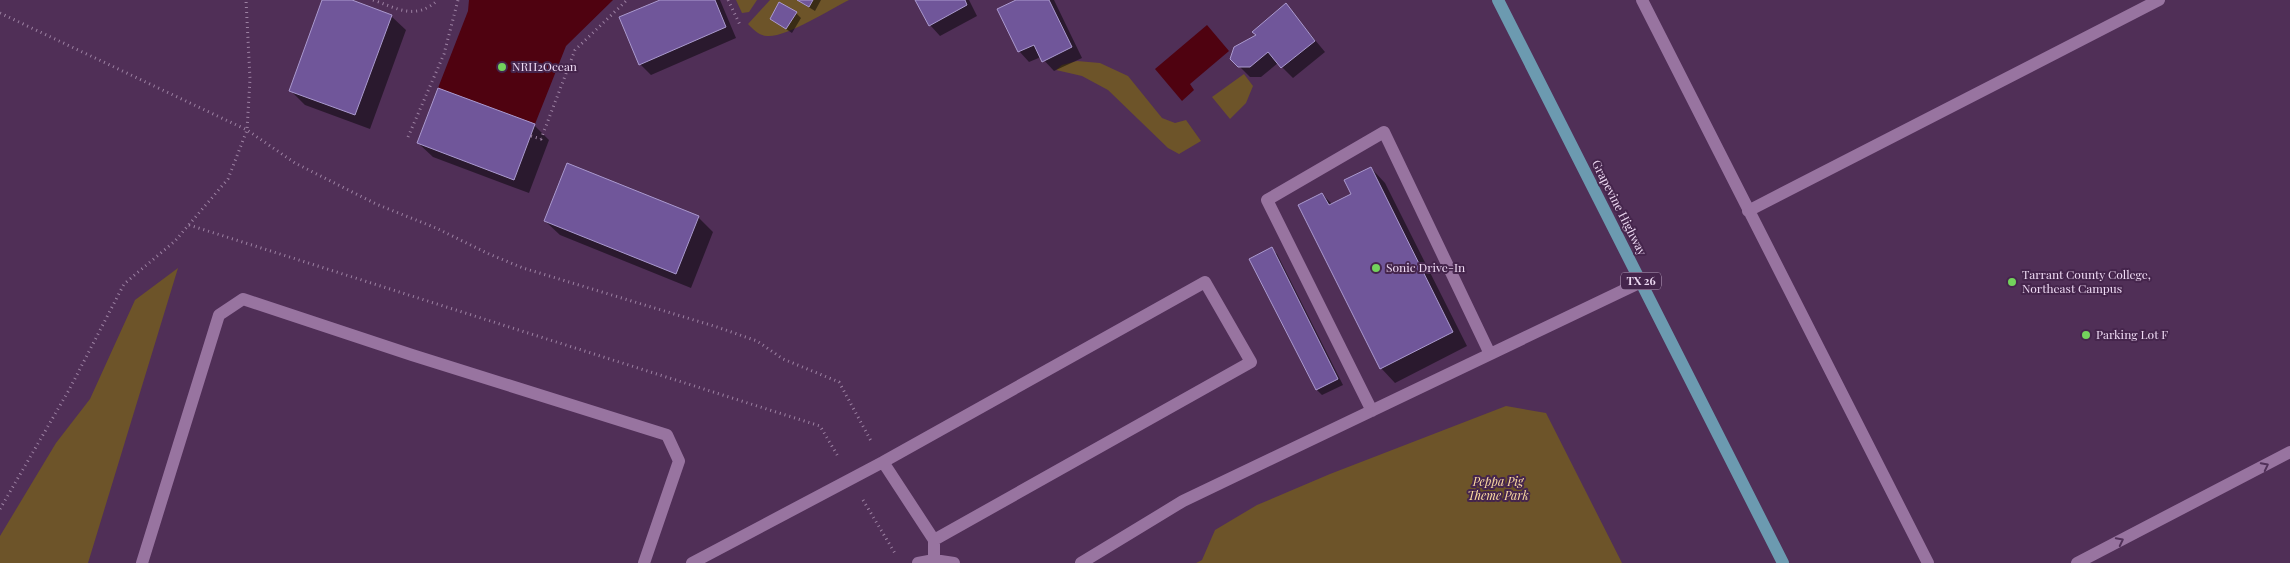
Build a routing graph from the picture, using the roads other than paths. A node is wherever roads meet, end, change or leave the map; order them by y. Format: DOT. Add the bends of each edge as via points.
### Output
graph roads {
  1 [pos="1498,0"];
  2 [pos="1642,0"];
  3 [pos="2160,0"];
  4 [pos="1748,211"];
  5 [pos="1641,282"];
  6 [pos="1490,354"];
  7 [pos="1372,411"];
  8 [pos="2290,452"];
  9 [pos="883,462"];
  10 [pos="934,540"];
  11 [pos="934,560"];
  12 [pos="142,563"];
  13 [pos="644,563"];
  14 [pos="692,563"];
  15 [pos="918,563"];
  16 [pos="954,563"];
  17 [pos="1081,563"];
  18 [pos="1784,563"];
  19 [pos="1928,563"];
  20 [pos="2077,563"];
  1 -- 5 [label="main road, Grapevine Highway / TX 26"];
  2 -- 4 [label="lane"];
  3 -- 4 [label="lane"];
  4 -- 19 [label="lane"];
  5 -- 6 [label="lane"];
  5 -- 18 [label="main road, Grapevine Highway / TX 26"];
  6 -- 7 [label="lane"];
  6 -- 7 [label="lane" via="1384,132 1267,200"];
  7 -- 17 [label="lane" via="1182,501"];
  20 -- 8 [label="lane, one-way"];
  9 -- 10 [label="lane"];
  9 -- 10 [label="lane" via="1205,282 1251,362"];
  9 -- 14 [label="lane"];
  10 -- 11 [label="lane"];
  11 -- 15 [label="lane"];
  11 -- 16 [label="lane"];
  12 -- 13 [label="lane" via="219,315 243,299 667,434 679,461"];
}
